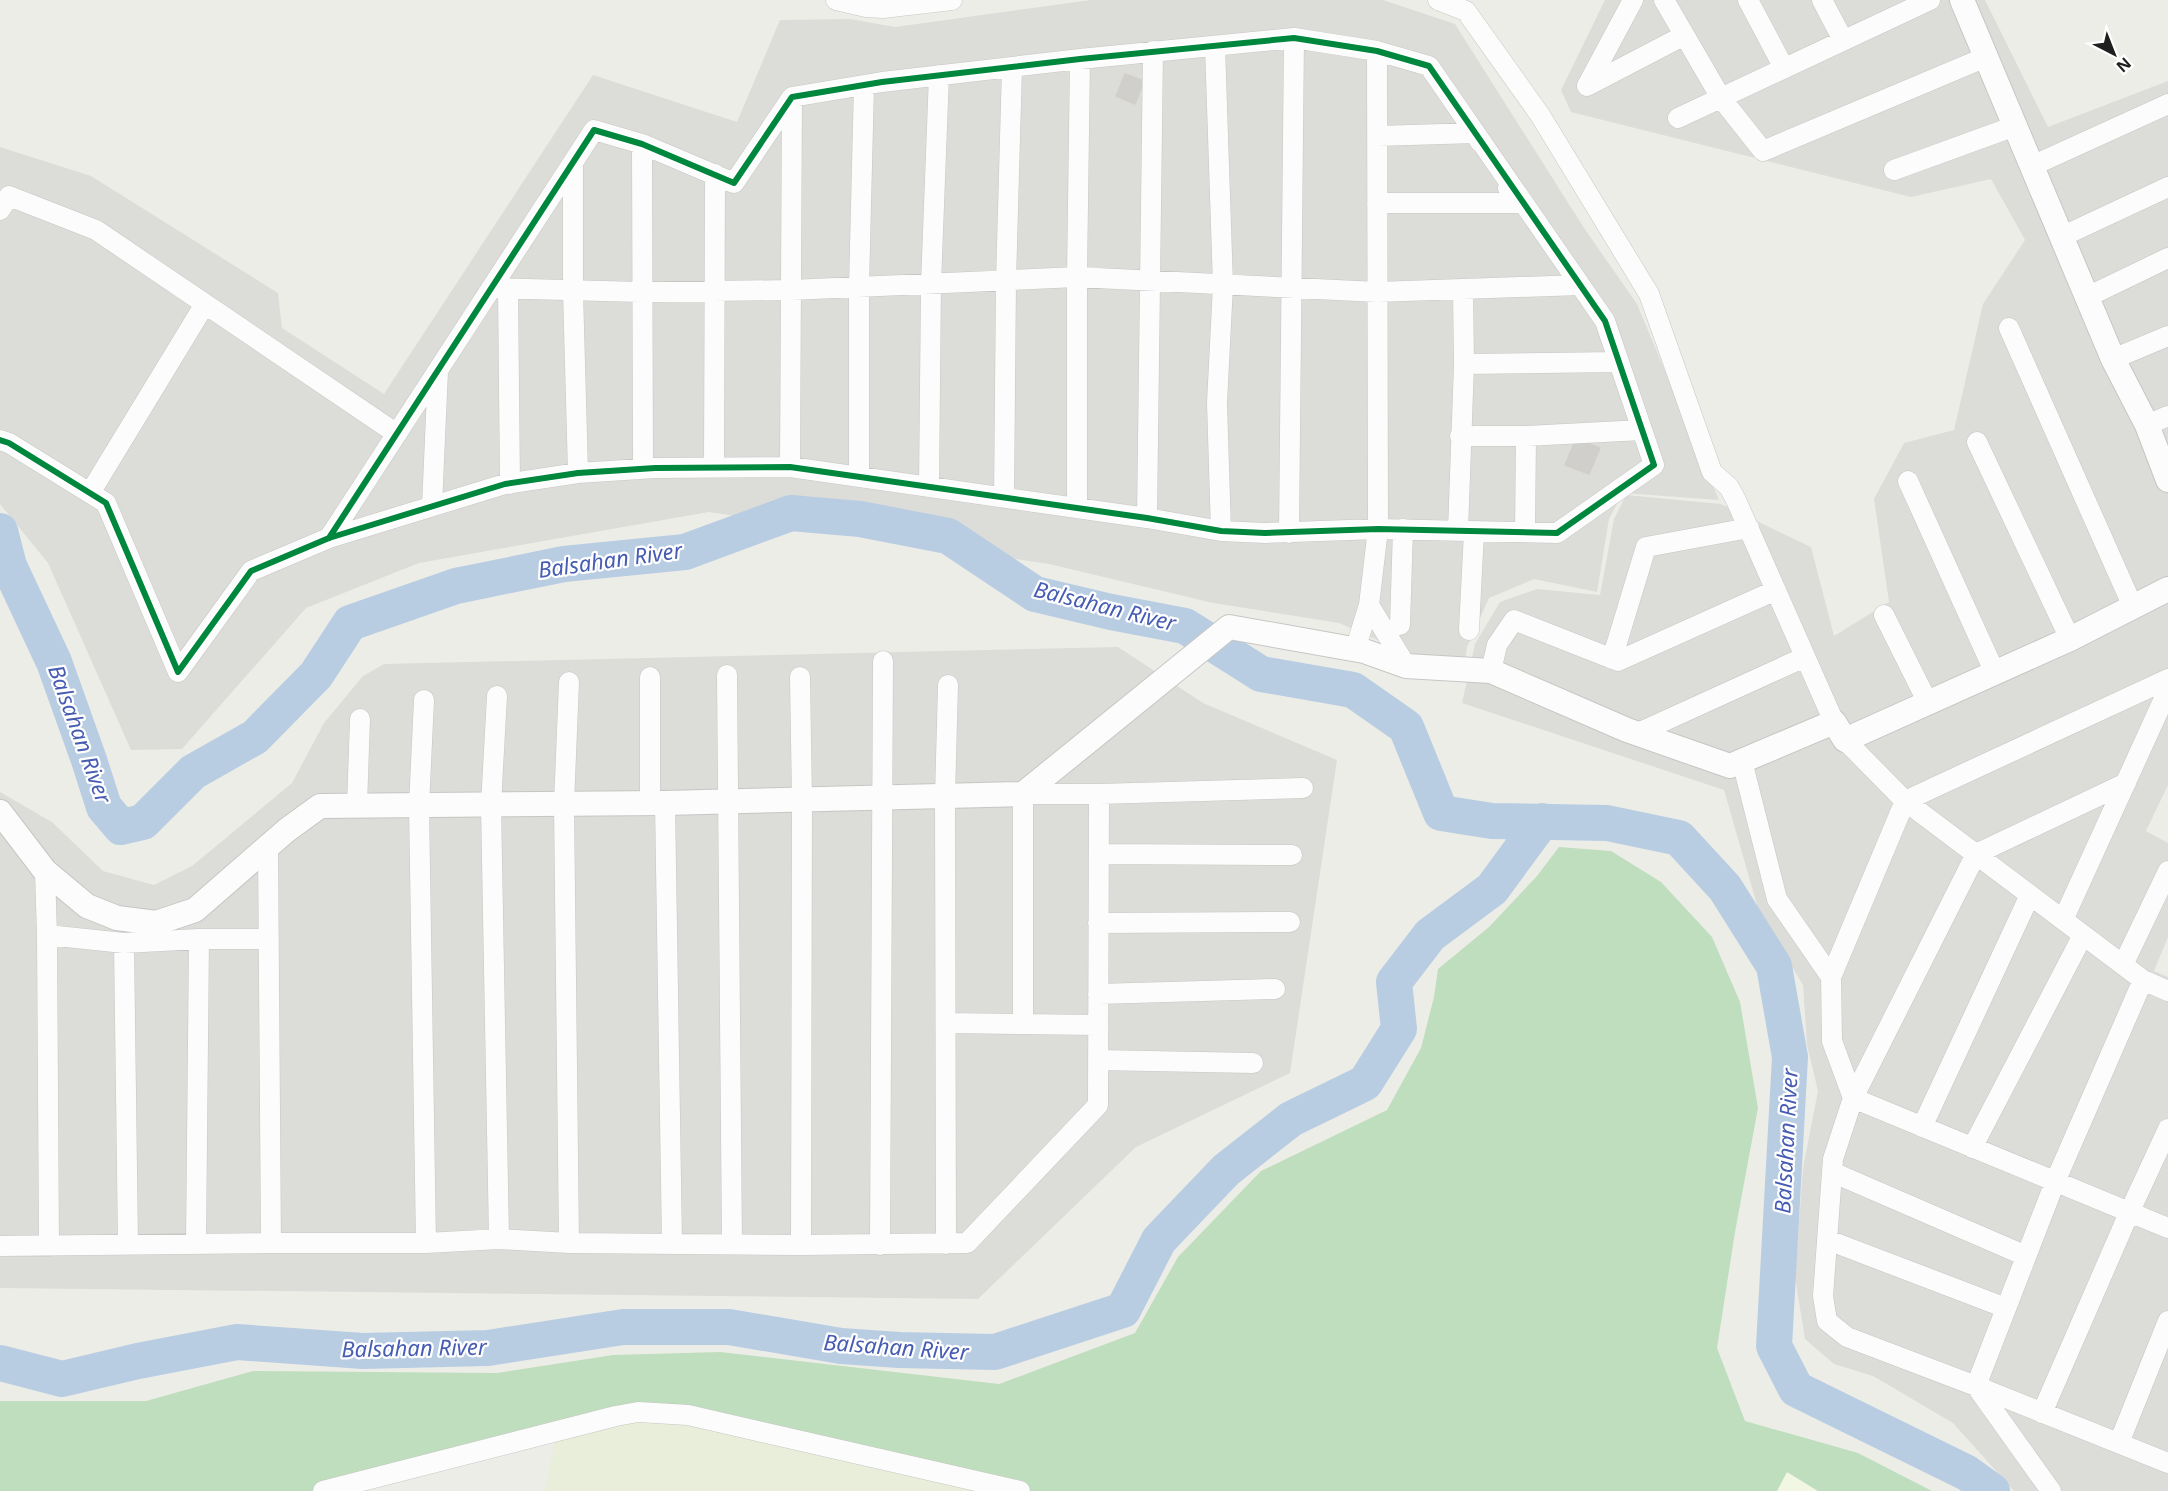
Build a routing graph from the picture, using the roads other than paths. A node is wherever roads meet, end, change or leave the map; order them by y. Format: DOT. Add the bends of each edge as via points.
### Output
graph roads {
  1 [pos="836,0"];
  2 [pos="952,0"];
  3 [pos="1438,0"];
  4 [pos="1633,0"];
  5 [pos="1664,0"];
  6 [pos="1748,0"];
  7 [pos="1822,0"];
  8 [pos="1930,0"];
  9 [pos="1962,0"];
  10 [pos="1683,36"];
  11 [pos="1294,38"];
  12 [pos="1843,40"];
  13 [pos="1215,46"];
  14 [pos="1153,51"];
  15 [pos="1377,51"];
  16 [pos="1986,57"];
  17 [pos="1080,59"];
  18 [pos="1012,67"];
  19 [pos="1784,68"];
  20 [pos="939,75"];
  21 [pos="864,85"];
  22 [pos="792,97"];
  23 [pos="1720,98"];
  24 [pos="2168,104"];
  25 [pos="1677,118"];
  26 [pos="2015,126"];
  27 [pos="1475,133"];
  28 [pos="1377,136"];
  29 [pos="642,144"];
  30 [pos="573,162"];
  31 [pos="2032,166"];
  32 [pos="1894,170"];
  33 [pos="715,174"];
  34 [pos="2168,187"];
  35 [pos="1377,203"];
  36 [pos="0,210"];
  37 [pos="2061,237"];
  38 [pos="2168,258"];
  39 [pos="1077,277"];
  40 [pos="1006,281"];
  41 [pos="1150,281"];
  42 [pos="931,284"];
  43 [pos="1223,285"];
  44 [pos="1580,285"];
  45 [pos="859,287"];
  46 [pos="500,288"];
  47 [pos="1291,288"];
  48 [pos="1463,289"];
  49 [pos="791,290"];
  50 [pos="573,291"];
  51 [pos="641,292"];
  52 [pos="715,292"];
  53 [pos="1377,292"];
  54 [pos="2087,297"];
  55 [pos="205,304"];
  56 [pos="2009,328"];
  57 [pos="2168,336"];
  58 [pos="2113,359"];
  59 [pos="1619,362"];
  60 [pos="1464,364"];
  61 [pos="438,371"];
  62 [pos="2157,420"];
  63 [pos="1642,430"];
  64 [pos="397,434"];
  65 [pos="1460,436"];
  66 [pos="1526,436"];
  67 [pos="0,440"];
  68 [pos="1977,442"];
  69 [pos="714,468"];
  70 [pos="790,468"];
  71 [pos="643,469"];
  72 [pos="578,473"];
  73 [pos="859,477"];
  74 [pos="2168,480"];
  75 [pos="1908,481"];
  76 [pos="510,484"];
  77 [pos="929,487"];
  78 [pos="90,493"];
  79 [pos="1004,498"];
  80 [pos="432,506"];
  81 [pos="1077,508"];
  82 [pos="1147,518"];
  83 [pos="1749,528"];
  84 [pos="1378,529"];
  85 [pos="1403,530"];
  86 [pos="1221,531"];
  87 [pos="1466,531"];
  88 [pos="1525,532"];
  89 [pos="1289,533"];
  90 [pos="329,538"];
  91 [pos="2168,589"];
  92 [pos="1776,590"];
  93 [pos="1370,604"];
  94 [pos="2133,608"];
  95 [pos="1884,615"];
  96 [pos="1400,625"];
  97 [pos="1469,630"];
  98 [pos="2070,639"];
  99 [pos="1355,650"];
  100 [pos="1805,657"];
  101 [pos="1612,658"];
  102 [pos="883,661"];
  103 [pos="1406,666"];
  104 [pos="1491,671"];
  105 [pos="1995,673"];
  106 [pos="727,675"];
  107 [pos="650,677"];
  108 [pos="800,677"];
  109 [pos="2168,679"];
  110 [pos="569,682"];
  111 [pos="948,685"];
  112 [pos="2168,690"];
  113 [pos="497,696"];
  114 [pos="424,700"];
  115 [pos="1928,703"];
  116 [pos="360,718"];
  117 [pos="1839,731"];
  118 [pos="1638,733"];
  119 [pos="1742,761"];
  120 [pos="2126,783"];
  121 [pos="1303,788"];
  122 [pos="1099,794"];
  123 [pos="1023,795"];
  124 [pos="881,796"];
  125 [pos="945,796"];
  126 [pos="802,800"];
  127 [pos="728,801"];
  128 [pos="1905,801"];
  129 [pos="657,802"];
  130 [pos="564,804"];
  131 [pos="491,805"];
  132 [pos="357,806"];
  133 [pos="419,806"];
  134 [pos="0,812"];
  135 [pos="268,846"];
  136 [pos="1099,854"];
  137 [pos="1976,854"];
  138 [pos="1292,855"];
  139 [pos="45,871"];
  140 [pos="2168,871"];
  141 [pos="2030,895"];
  142 [pos="2063,920"];
  143 [pos="1290,922"];
  144 [pos="1098,923"];
  145 [pos="47,935"];
  146 [pos="2083,935"];
  147 [pos="199,939"];
  148 [pos="269,939"];
  149 [pos="124,943"];
  150 [pos="2123,965"];
  151 [pos="1831,977"];
  152 [pos="2143,980"];
  153 [pos="1275,989"];
  154 [pos="2168,991"];
  155 [pos="1098,994"];
  156 [pos="946,1023"];
  157 [pos="1023,1023"];
  158 [pos="1098,1025"];
  159 [pos="1098,1060"];
  160 [pos="1253,1063"];
  161 [pos="1853,1098"];
  162 [pos="1922,1126"];
  163 [pos="2168,1129"];
  164 [pos="1972,1148"];
  165 [pos="1832,1172"];
  166 [pos="2055,1182"];
  167 [pos="2129,1213"];
  168 [pos="2168,1228"];
  169 [pos="499,1239"];
  170 [pos="1828,1240"];
  171 [pos="271,1242"];
  172 [pos="426,1243"];
  173 [pos="569,1243"];
  174 [pos="672,1243"];
  175 [pos="196,1244"];
  176 [pos="732,1244"];
  177 [pos="946,1244"];
  178 [pos="128,1245"];
  179 [pos="801,1245"];
  180 [pos="880,1245"];
  181 [pos="0,1246"];
  182 [pos="49,1246"];
  183 [pos="2026,1256"];
  184 [pos="2006,1308"];
  185 [pos="2168,1321"];
  186 [pos="1976,1386"];
  187 [pos="2043,1413"];
  188 [pos="2119,1443"];
  189 [pos="2167,1461"];
  190 [pos="323,1491"];
  191 [pos="1020,1491"];
  192 [pos="2051,1491"];
  1 -- 2 [label="street" via="883,8"];
  3 -- 83 [label="street" via="1466,11 1540,115 1649,294 1712,472 1729,487"];
  4 -- 10 [label="street" via="1587,86"];
  5 -- 10 [label="street"];
  6 -- 19 [label="street"];
  7 -- 12 [label="street"];
  8 -- 12 [label="street"];
  9 -- 16 [label="street"];
  10 -- 23 [label="street"];
  11 -- 13 [label="street"];
  11 -- 15 [label="street"];
  11 -- 47 [label="street"];
  12 -- 19 [label="street"];
  13 -- 14 [label="street"];
  13 -- 43 [label="street"];
  14 -- 17 [label="street"];
  14 -- 41 [label="street"];
  15 -- 27 [label="street" via="1429,66"];
  15 -- 28 [label="street"];
  16 -- 23 [label="street" via="1763,151"];
  16 -- 26 [label="street"];
  17 -- 18 [label="street"];
  17 -- 39 [label="street"];
  18 -- 20 [label="street"];
  18 -- 40 [label="street"];
  19 -- 23 [label="street"];
  20 -- 21 [label="street"];
  20 -- 42 [label="street"];
  21 -- 22 [label="street"];
  21 -- 45 [label="street"];
  22 -- 33 [label="street" via="734,183"];
  22 -- 49 [label="street"];
  23 -- 25 [label="street"];
  24 -- 31 [label="street"];
  26 -- 31 [label="street"];
  26 -- 32 [label="street"];
  27 -- 28 [label="street"];
  27 -- 35 [label="street" via="1516,203"];
  27 -- 44 [label="street"];
  28 -- 35 [label="street"];
  29 -- 30 [label="street" via="594,130"];
  29 -- 33 [label="street"];
  29 -- 51 [label="street"];
  30 -- 46 [label="street"];
  30 -- 50 [label="street"];
  31 -- 37 [label="street"];
  33 -- 52 [label="street"];
  34 -- 37 [label="street"];
  35 -- 53 [label="street"];
  36 -- 55 [label="street" via="9,196 96,230"];
  37 -- 54 [label="street"];
  38 -- 54 [label="street"];
  39 -- 40 [label="street"];
  39 -- 41 [label="street"];
  39 -- 81 [label="street"];
  40 -- 42 [label="street"];
  40 -- 79 [label="street"];
  41 -- 43 [label="street"];
  41 -- 82 [label="street"];
  42 -- 45 [label="street"];
  42 -- 77 [label="street"];
  43 -- 47 [label="street"];
  43 -- 86 [label="street" via="1217,403"];
  44 -- 48 [label="street"];
  44 -- 59 [label="street" via="1605,321"];
  45 -- 49 [label="street"];
  45 -- 73 [label="street"];
  46 -- 50 [label="street"];
  46 -- 61 [label="street"];
  46 -- 76 [label="street"];
  47 -- 53 [label="street"];
  47 -- 89 [label="street"];
  48 -- 53 [label="street"];
  48 -- 60 [label="street"];
  49 -- 52 [label="street"];
  49 -- 70 [label="street"];
  50 -- 51 [label="street"];
  50 -- 72 [label="street"];
  51 -- 52 [label="street"];
  51 -- 71 [label="street"];
  52 -- 69 [label="street"];
  53 -- 84 [label="street"];
  54 -- 58 [label="street"];
  55 -- 64 [label="street"];
  55 -- 78 [label="street"];
  56 -- 94 [label="street"];
  57 -- 58 [label="street"];
  58 -- 62 [label="street"];
  59 -- 60 [label="street"];
  59 -- 63 [label="street"];
  60 -- 65 [label="street"];
  61 -- 64 [label="street"];
  61 -- 80 [label="street"];
  62 -- 74 [label="street"];
  63 -- 66 [label="street"];
  63 -- 88 [label="street" via="1654,465 1557,533"];
  64 -- 90 [label="street"];
  65 -- 66 [label="street"];
  65 -- 87 [label="street"];
  66 -- 88 [label="street"];
  67 -- 78 [label="street"];
  68 -- 98 [label="street"];
  69 -- 70 [label="street"];
  69 -- 71 [label="street"];
  70 -- 73 [label="street"];
  71 -- 72 [label="street"];
  72 -- 76 [label="street"];
  73 -- 77 [label="street"];
  75 -- 105 [label="street"];
  76 -- 80 [label="street"];
  77 -- 79 [label="street"];
  78 -- 90 [label="street" via="106,503 178,672 251,571"];
  79 -- 81 [label="street"];
  80 -- 90 [label="street"];
  81 -- 82 [label="street"];
  82 -- 86 [label="street"];
  83 -- 92 [label="street"];
  83 -- 101 [label="street" via="1646,547"];
  84 -- 85 [label="street"];
  84 -- 89 [label="street"];
  84 -- 93 [label="street"];
  85 -- 87 [label="street"];
  85 -- 96 [label="street"];
  86 -- 89 [label="street"];
  87 -- 88 [label="street"];
  87 -- 97 [label="street"];
  91 -- 94 [label="street"];
  92 -- 100 [label="street"];
  92 -- 101 [label="street" via="1618,661"];
  93 -- 99 [label="street"];
  93 -- 103 [label="street"];
  94 -- 98 [label="street"];
  95 -- 115 [label="street"];
  98 -- 105 [label="street"];
  99 -- 103 [label="street"];
  99 -- 123 [label="street" via="1229,627"];
  100 -- 117 [label="street"];
  100 -- 118 [label="street"];
  101 -- 104 [label="street" via="1515,620 1497,645"];
  102 -- 124 [label="street"];
  103 -- 104 [label="street"];
  104 -- 118 [label="street"];
  105 -- 115 [label="street"];
  106 -- 127 [label="street"];
  107 -- 129 [label="street"];
  108 -- 126 [label="street"];
  109 -- 128 [label="street"];
  110 -- 130 [label="street"];
  111 -- 125 [label="street"];
  112 -- 120 [label="street"];
  113 -- 131 [label="street"];
  114 -- 133 [label="street"];
  115 -- 117 [label="street"];
  116 -- 132 [label="street"];
  117 -- 119 [label="street"];
  117 -- 128 [label="street"];
  118 -- 119 [label="street" via="1730,766"];
  119 -- 151 [label="street" via="1777,899"];
  120 -- 137 [label="street"];
  120 -- 142 [label="street"];
  121 -- 122 [label="street"];
  122 -- 123 [label="street"];
  122 -- 136 [label="street"];
  123 -- 125 [label="street"];
  123 -- 157 [label="street"];
  124 -- 125 [label="street"];
  124 -- 126 [label="street"];
  124 -- 180 [label="street"];
  125 -- 156 [label="street"];
  126 -- 127 [label="street"];
  126 -- 179 [label="street"];
  127 -- 129 [label="street"];
  127 -- 176 [label="street"];
  128 -- 137 [label="street"];
  128 -- 151 [label="street"];
  129 -- 130 [label="street"];
  129 -- 174 [label="street"];
  130 -- 131 [label="street"];
  130 -- 173 [label="street"];
  131 -- 133 [label="street"];
  131 -- 169 [label="street"];
  132 -- 133 [label="street"];
  132 -- 135 [label="street" via="320,806"];
  133 -- 172 [label="street"];
  134 -- 139 [label="street"];
  135 -- 139 [label="street" via="195,909 156,923 117,918 87,906"];
  135 -- 148 [label="street"];
  136 -- 138 [label="street"];
  136 -- 144 [label="street"];
  137 -- 141 [label="street"];
  137 -- 161 [label="street"];
  139 -- 145 [label="street"];
  140 -- 150 [label="street"];
  141 -- 142 [label="street"];
  141 -- 162 [label="street"];
  142 -- 146 [label="street"];
  143 -- 144 [label="street"];
  144 -- 155 [label="street"];
  145 -- 149 [label="street"];
  145 -- 182 [label="street"];
  146 -- 150 [label="street"];
  146 -- 164 [label="street"];
  147 -- 148 [label="street"];
  147 -- 149 [label="street"];
  147 -- 175 [label="street"];
  148 -- 171 [label="street"];
  149 -- 178 [label="street"];
  150 -- 152 [label="street"];
  151 -- 161 [label="street" via="1832,1041"];
  152 -- 154 [label="street"];
  152 -- 166 [label="street"];
  153 -- 155 [label="street"];
  155 -- 158 [label="street"];
  156 -- 157 [label="street"];
  156 -- 177 [label="street"];
  157 -- 158 [label="street"];
  158 -- 159 [label="street"];
  159 -- 160 [label="street"];
  159 -- 177 [label="street" via="1098,1105 967,1243"];
  161 -- 162 [label="street"];
  161 -- 165 [label="street"];
  162 -- 164 [label="street"];
  163 -- 167 [label="street"];
  164 -- 166 [label="street"];
  165 -- 170 [label="street"];
  165 -- 183 [label="street"];
  166 -- 167 [label="street"];
  166 -- 183 [label="street"];
  167 -- 168 [label="street"];
  167 -- 187 [label="street"];
  169 -- 172 [label="street"];
  169 -- 173 [label="street"];
  170 -- 184 [label="street"];
  170 -- 186 [label="street" via="1823,1296 1827,1321 1847,1337"];
  171 -- 172 [label="street"];
  171 -- 175 [label="street"];
  173 -- 174 [label="street"];
  174 -- 176 [label="street"];
  175 -- 178 [label="street"];
  176 -- 179 [label="street"];
  177 -- 180 [label="street"];
  178 -- 182 [label="street"];
  179 -- 180 [label="street"];
  181 -- 182 [label="street"];
  183 -- 184 [label="street"];
  184 -- 186 [label="street"];
  185 -- 188 [label="street"];
  186 -- 187 [label="street"];
  186 -- 192 [label="street"];
  187 -- 188 [label="street"];
  188 -- 189 [label="street"];
  190 -- 191 [label="street" via="638,1413 688,1415"];
}
